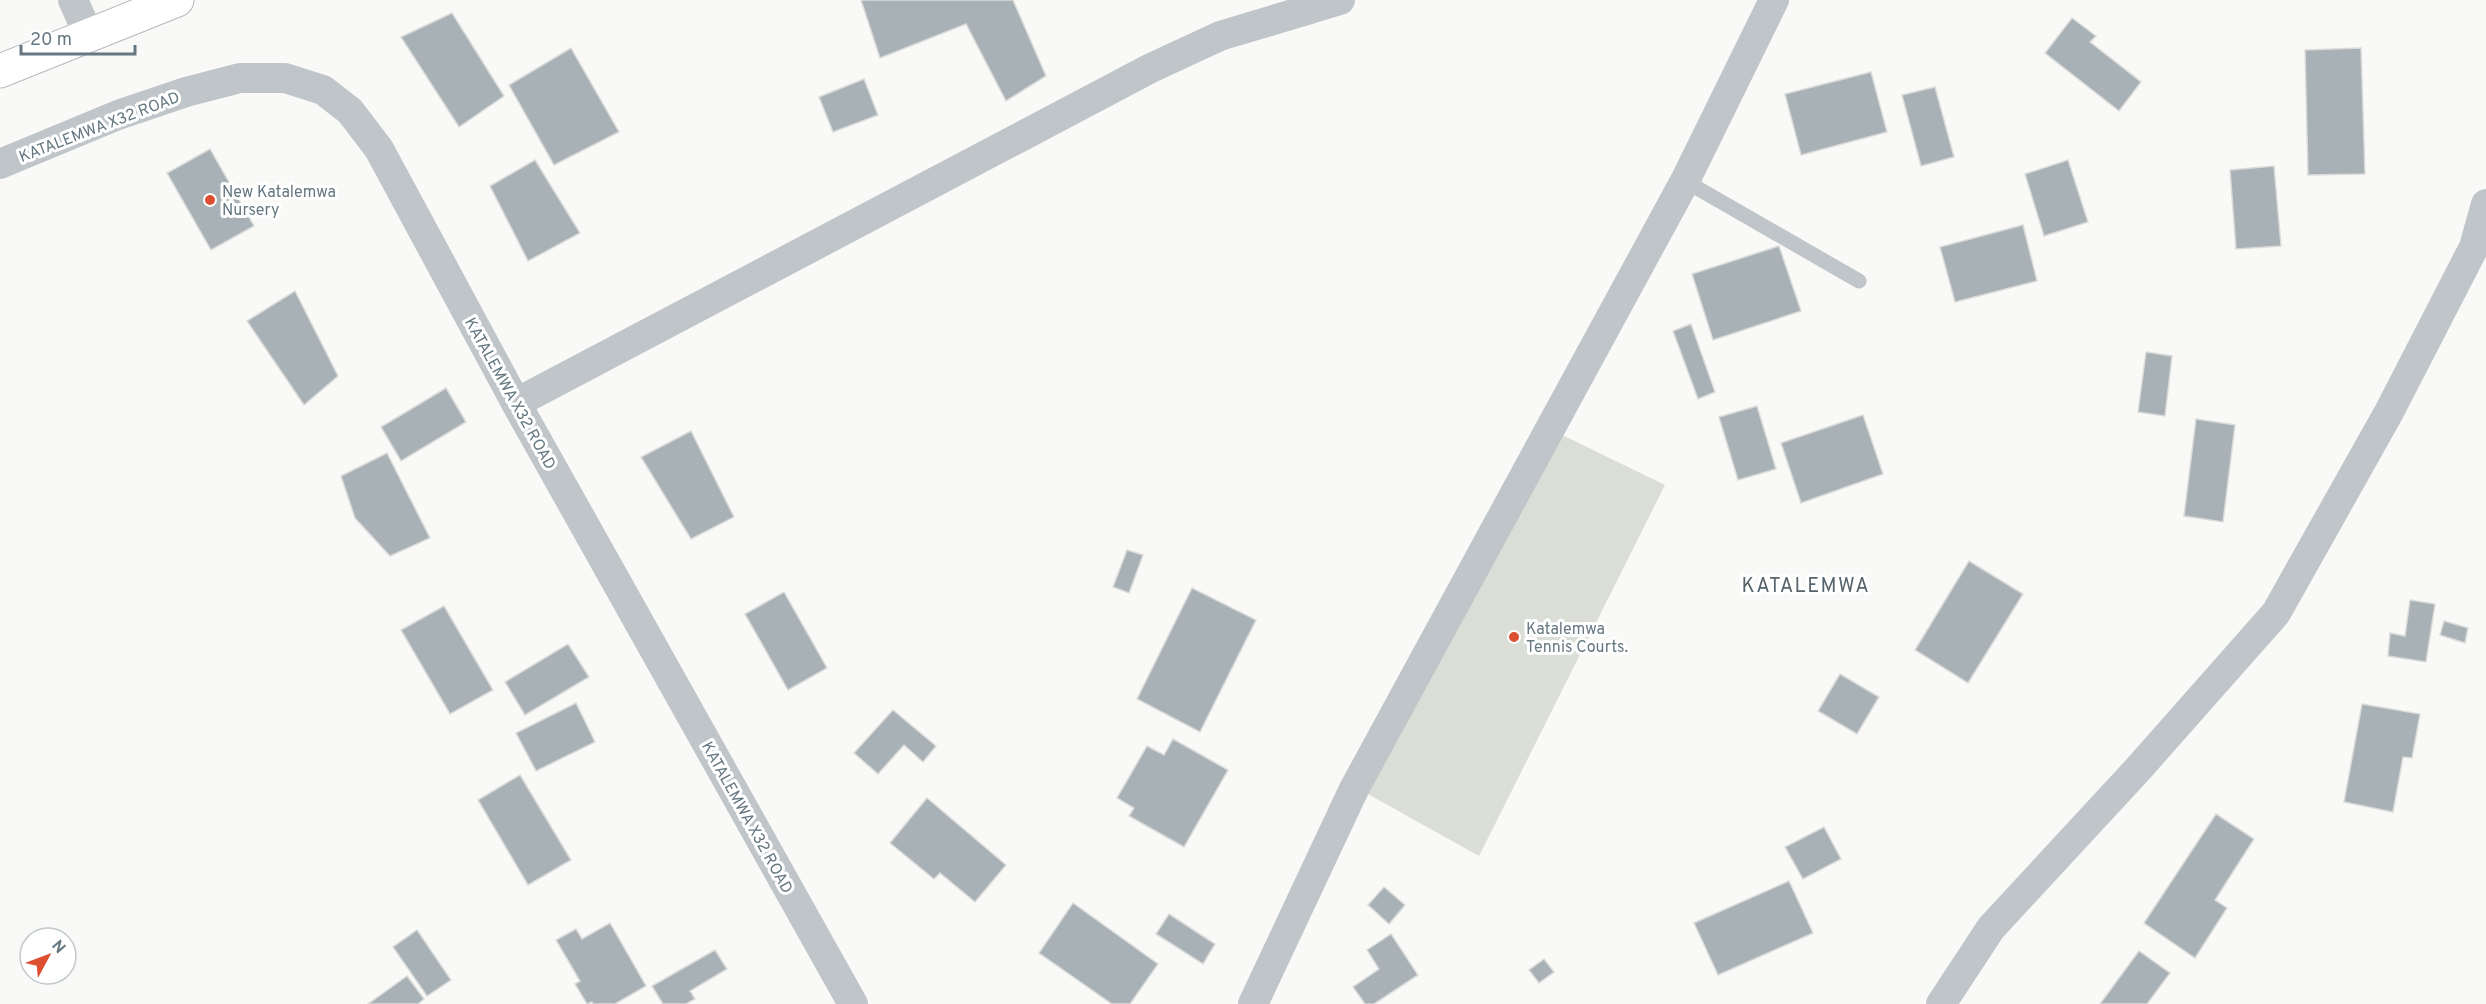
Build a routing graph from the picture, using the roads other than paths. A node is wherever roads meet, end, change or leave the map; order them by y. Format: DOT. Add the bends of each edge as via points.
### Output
graph roads {
  1 [pos="73,0"];
  2 [pos="177,0"];
  3 [pos="1340,0"];
  4 [pos="1774,0"];
  5 [pos="89,36"];
  6 [pos="0,72"];
  7 [pos="0,164"];
  8 [pos="1684,181"];
  9 [pos="2486,204"];
  10 [pos="1859,281"];
  11 [pos="516,403"];
  12 [pos="853,1004"];
  13 [pos="1253,1004"];
  14 [pos="1941,1004"];
  1 -- 5 [label="street"];
  2 -- 5 [label="main road"];
  3 -- 11 [label="street" via="1220,36 1150,68"];
  4 -- 8 [label="street"];
  5 -- 6 [label="main road"];
  7 -- 11 [label="street, KATALEMWA X32 ROAD" via="129,111 240,78 285,78 323,90 350,111 379,149"];
  8 -- 10 [label="lane"];
  8 -- 13 [label="street" via="1354,789"];
  9 -- 14 [label="street" via="2474,247 2389,412 2276,613 1991,928"];
  11 -- 12 [label="street, KATALEMWA X32 ROAD"];
}
